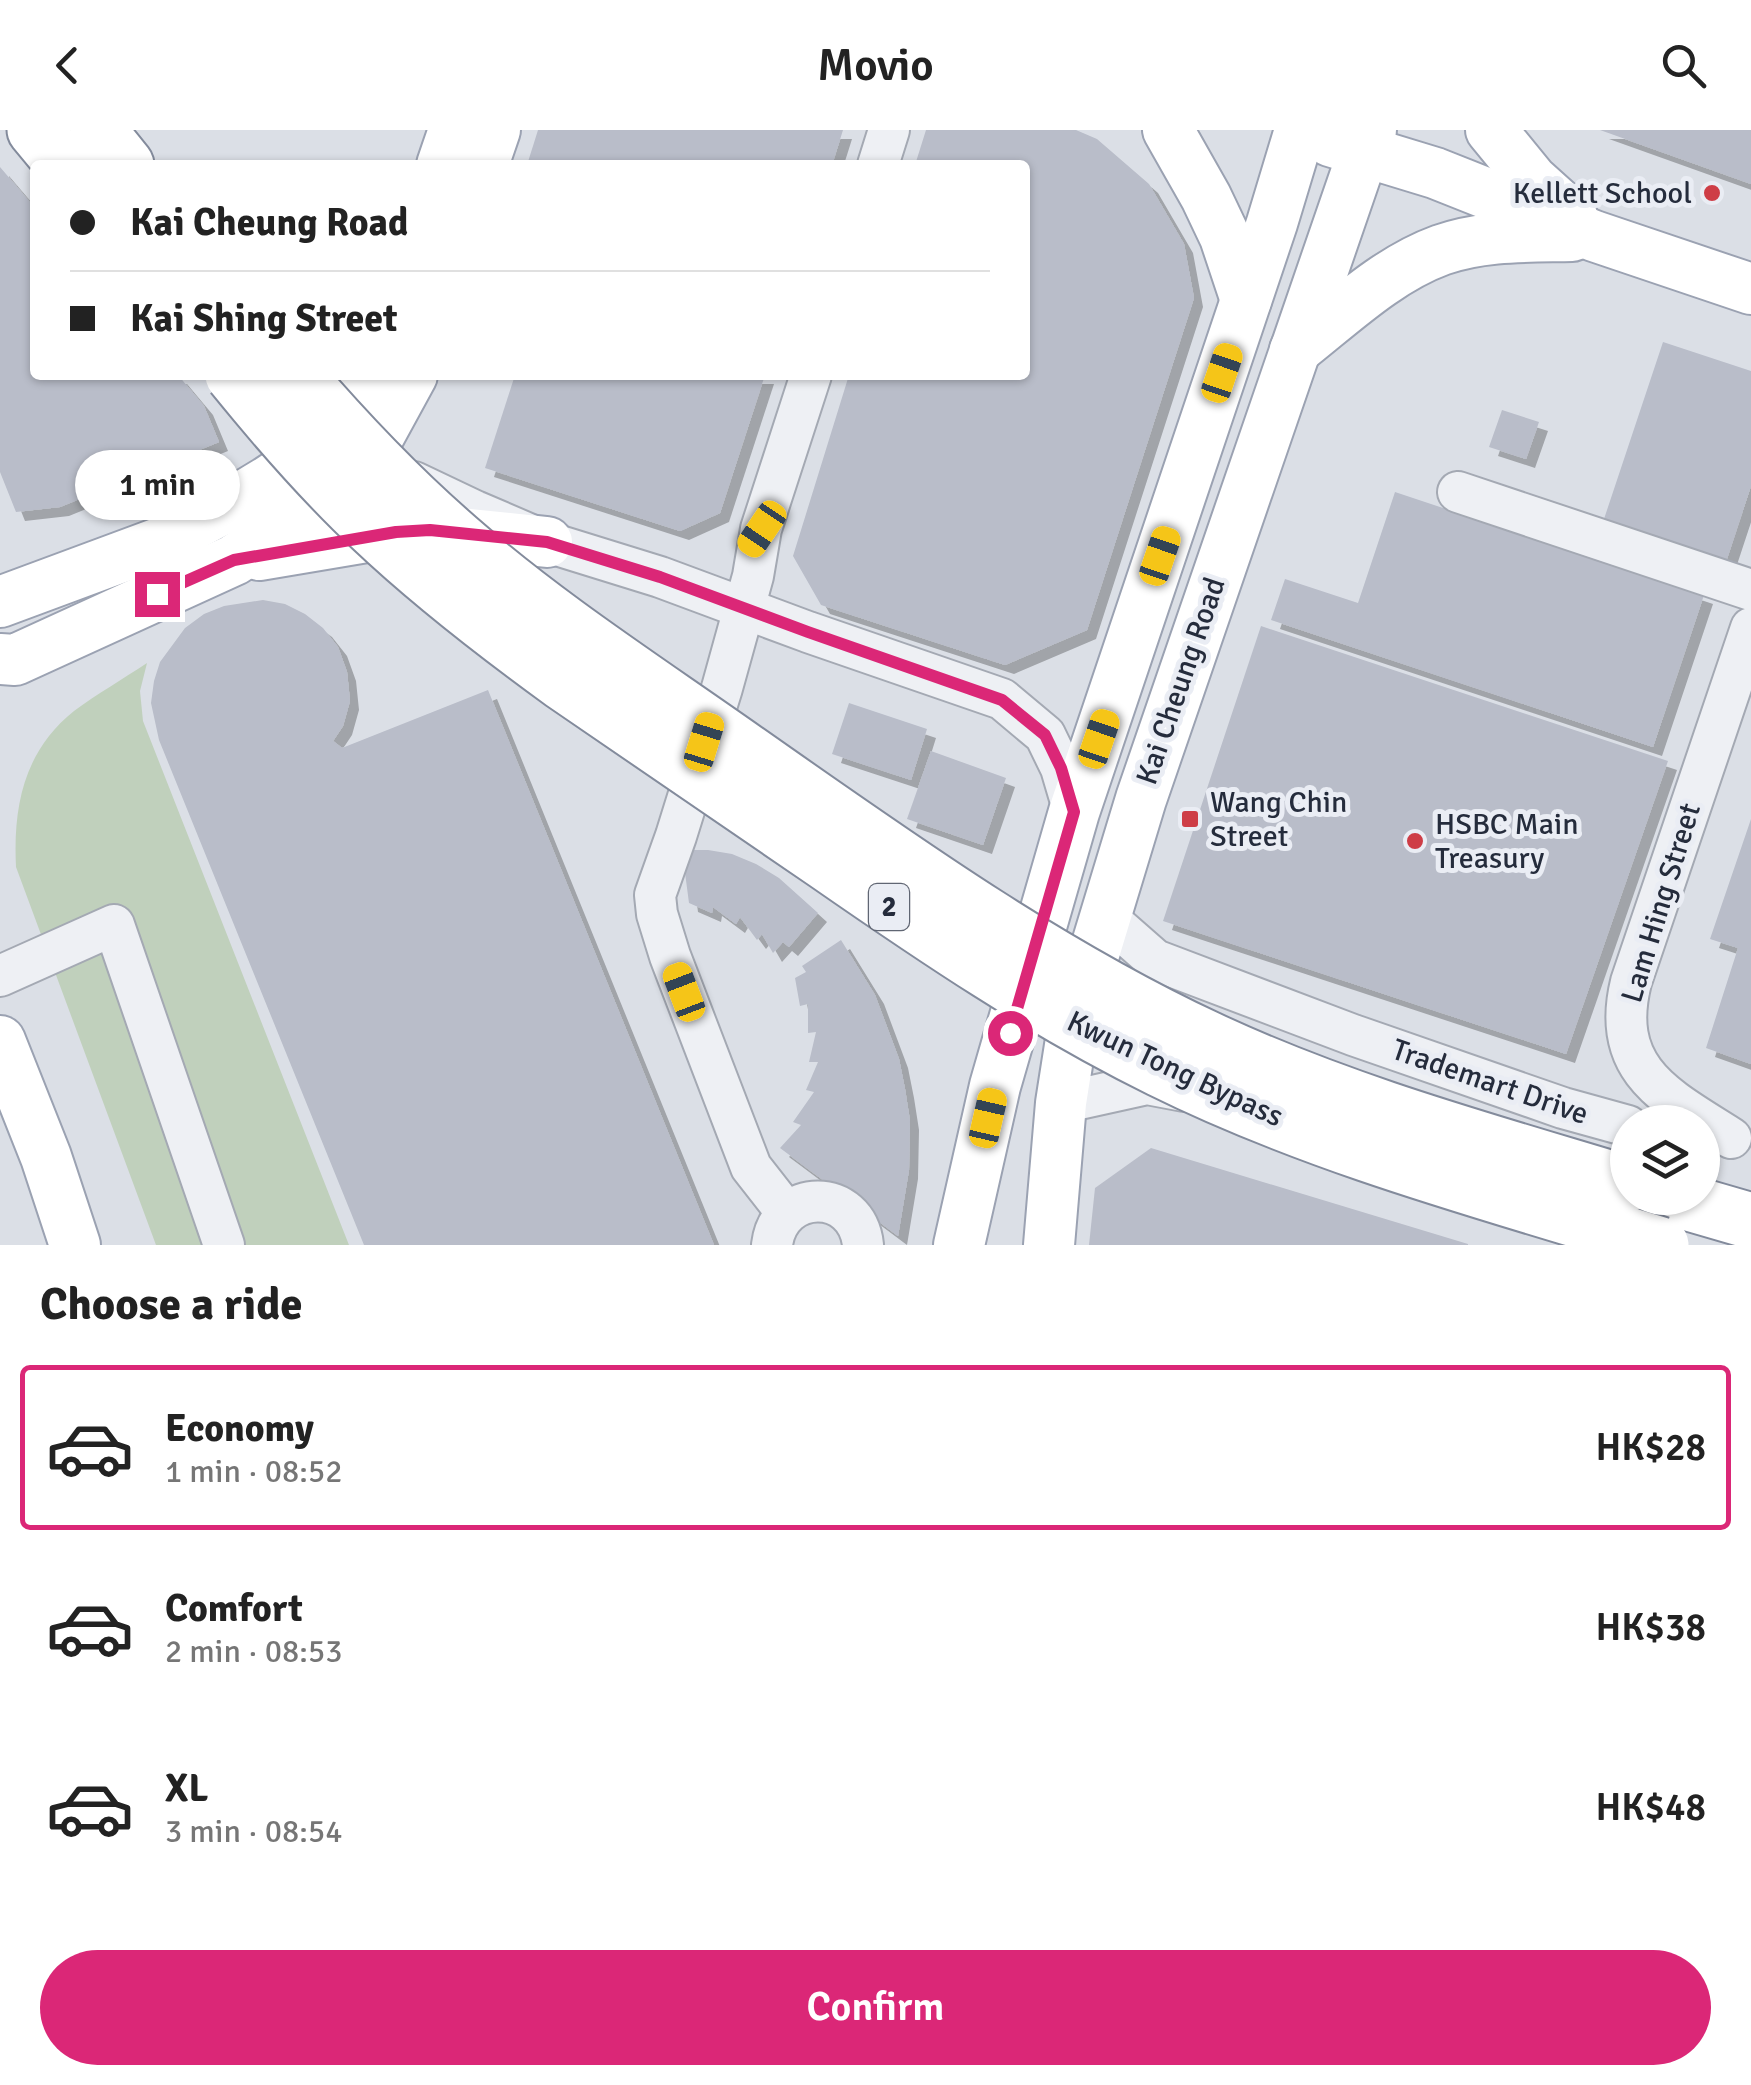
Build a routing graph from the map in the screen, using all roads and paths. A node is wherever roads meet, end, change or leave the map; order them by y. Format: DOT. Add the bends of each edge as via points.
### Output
graph roads {
  1 [pos="34,130"];
  2 [pos="98,130"];
  3 [pos="495,130"];
  4 [pos="889,130"];
  5 [pos="1168,130"];
  6 [pos="1299,130"];
  7 [pos="1491,130"];
  8 [pos="1367,141"];
  9 [pos="453,158"];
  10 [pos="60,160"];
  11 [pos="122,160"];
  12 [pos="880,160"];
  13 [pos="1594,236"];
  14 [pos="1751,289"];
  15 [pos="1246,300"];
  16 [pos="1295,350"];
  17 [pos="237,380"];
  18 [pos="301,380"];
  19 [pos="368,380"];
  20 [pos="407,380"];
  21 [pos="809,380"];
  22 [pos="356,437"];
  23 [pos="1458,492"];
  24 [pos="762,529"];
  25 [pos="547,542"];
  26 [pos="234,560"];
  27 [pos="660,577"];
  28 [pos="13,590"];
  29 [pos="1751,590"];
  30 [pos="744,608"];
  31 [pos="1748,648"];
  32 [pos="5,669"];
  33 [pos="1074,812"];
  34 [pos="1106,916"];
  35 [pos="0,976"];
  36 [pos="1354,1035"];
  37 [pos="0,1041"];
  38 [pos="1061,1103"];
  39 [pos="1610,1121"];
  40 [pos="1728,1139"];
  41 [pos="1343,1157"];
  42 [pos="1610,1178"];
  43 [pos="1720,1212"];
  44 [pos="1751,1221"];
  45 [pos="779,1229"];
  46 [pos="75,1245"];
  47 [pos="224,1245"];
  48 [pos="863,1245"];
  49 [pos="959,1245"];
  50 [pos="1048,1245"];
  51 [pos="1628,1245"];
  52 [pos="1661,1245"];
  1 -- 10 [label="highway"];
  2 -- 11 [label="highway"];
  3 -- 9 [label="main road"];
  4 -- 12 [label="street"];
  5 -- 15 [label="main road" via="1225,237"];
  6 -- 8 [label="main road"];
  6 -- 15 [label="main road, Kai Cheung Road"];
  7 -- 13 [label="main road" via="1532,180"];
  8 -- 13 [label="main road"];
  8 -- 16 [label="main road, Kai Cheung Road"];
  13 -- 14 [label="main road"];
  13 -- 16 [label="main road" via="1504,237 1442,249 1387,276"];
  15 -- 33 [label="main road, Kai Cheung Road"];
  16 -- 34 [label="main road, Kai Cheung Road"];
  17 -- 52 [label="highway, Kwun Tong Bypass / 2, bridge" via="372,528 498,634 960,956 1085,1030 1250,1110 1419,1171"];
  18 -- 42 [label="highway, Kwun Tong Bypass / 2, bridge" via="456,538 572,630 1040,950 1266,1064"];
  19 -- 22 [label="main road"];
  20 -- 22 [label="main road"];
  21 -- 24 [label="street"];
  22 -- 25 [label="street" via="419,485"];
  22 -- 26 [label="main road" via="342,483"];
  22 -- 28 [label="main road" via="311,454 159,542"];
  23 -- 29 [label="street"];
  24 -- 27 [label="street" via="747,552 714,570"];
  24 -- 30 [label="street"];
  25 -- 26 [label="main road" via="430,530"];
  25 -- 27 [label="street"];
  26 -- 32 [label="main road"];
  27 -- 30 [label="street"];
  30 -- 33 [label="street" via="1002,700 1045,735"];
  30 -- 45 [label="street" via="654,895 670,956"];
  31 -- 40 [label="street, Lam Hing Street" via="1631,982 1626,1019 1643,1073"];
  33 -- 49 [label="main road, Kai Cheung Road" via="995,1086"];
  34 -- 36 [label="street, Trademart Drive" via="1155,960"];
  34 -- 38 [label="main road, Kai Cheung Road" via="1074,1020"];
  35 -- 47 [label="street" via="114,926"];
  36 -- 39 [label="street, Trademart Drive"];
  36 -- 41 [label="street, Trademart Drive" via="1318,1040 1306,1060"];
  37 -- 46 [label="main road"];
  38 -- 41 [label="street" via="1147,1084 1182,1090"];
  38 -- 50 [label="main road, Kai Cheung Road"];
  41 -- 51 [label="street"];
  43 -- 44 [label="highway"];
  45 -- 48 [label="street" via="800,1205 830,1203 854,1220"];
}
